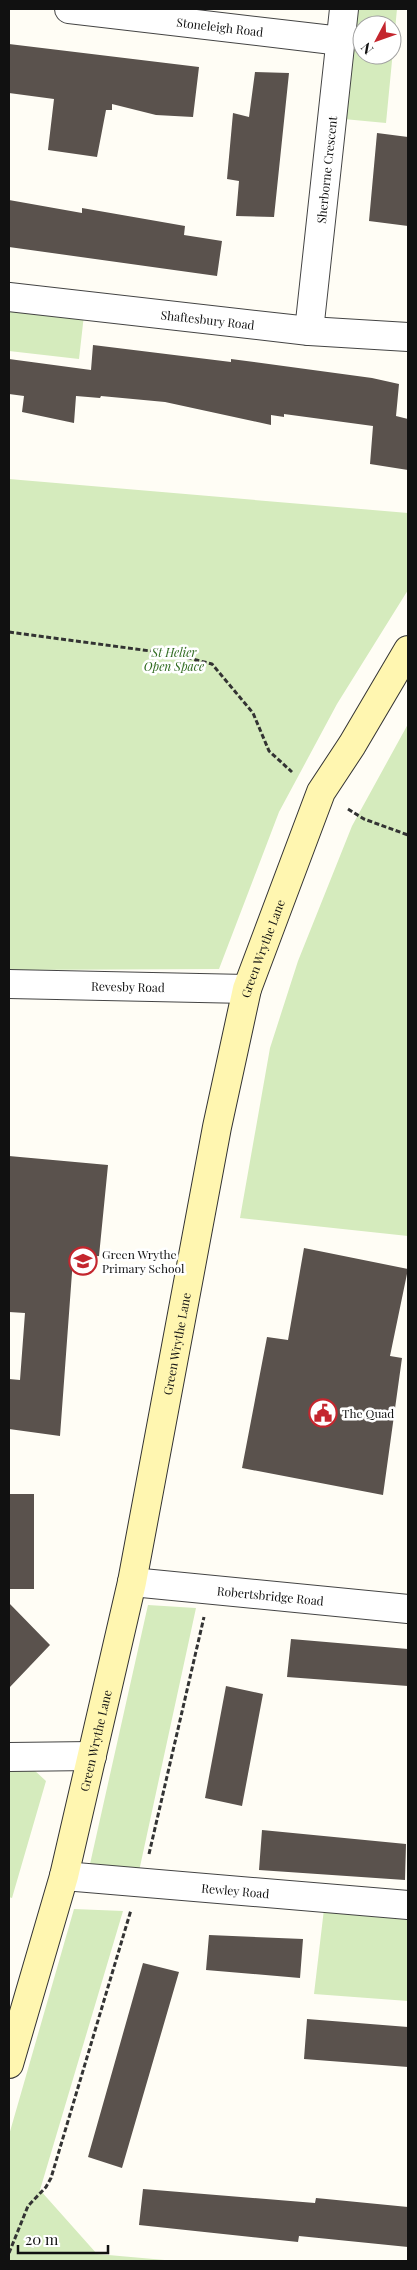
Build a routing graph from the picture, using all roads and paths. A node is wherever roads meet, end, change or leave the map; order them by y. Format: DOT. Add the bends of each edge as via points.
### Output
graph roads {
  1 [pos="69,9"];
  2 [pos="344,9"];
  3 [pos="342,42"];
  4 [pos="9,297"];
  5 [pos="308,331"];
  6 [pos="408,337"];
  7 [pos="9,632"];
  8 [pos="408,650"];
  9 [pos="292,772"];
  10 [pos="352,801"];
  11 [pos="348,809"];
  12 [pos="344,818"];
  13 [pos="408,834"];
  14 [pos="9,984"];
  15 [pos="247,989"];
  16 [pos="132,1582"];
  17 [pos="408,1609"];
  18 [pos="205,1610"];
  19 [pos="92,1756"];
  20 [pos="9,1757"];
  21 [pos="64,1876"];
  22 [pos="143,1883"];
  23 [pos="408,1905"];
  24 [pos="9,2064"];
  25 [pos="9,2253"];
  1 -- 3 [label="street, Stoneleigh Road"];
  2 -- 3 [label="street, Sherborne Crescent"];
  3 -- 5 [label="street, Sherborne Crescent"];
  4 -- 5 [label="street, Shaftesbury Road"];
  5 -- 6 [label="street, Shaftesbury Road"];
  7 -- 9 [label="path" via="173,654 212,664 253,713 269,751"];
  8 -- 15 [label="street, Green Wrythe Lane" via="321,792"];
  10 -- 11 [label="path"];
  11 -- 12 [label="path"];
  11 -- 13 [label="path" via="364,819"];
  14 -- 15 [label="street, Revesby Road"];
  15 -- 16 [label="street, Green Wrythe Lane" via="220,1109"];
  16 -- 17 [label="street, Robertsbridge Road"];
  16 -- 19 [label="street, Green Wrythe Lane"];
  18 -- 22 [label="path"];
  19 -- 20 [label="street"];
  19 -- 21 [label="street, Green Wrythe Lane"];
  21 -- 22 [label="street, Rewley Road"];
  21 -- 24 [label="street, Green Wrythe Lane"];
  22 -- 23 [label="street, Rewley Road"];
  22 -- 25 [label="path" via="132,1904 51,2178 28,2206"];
}
